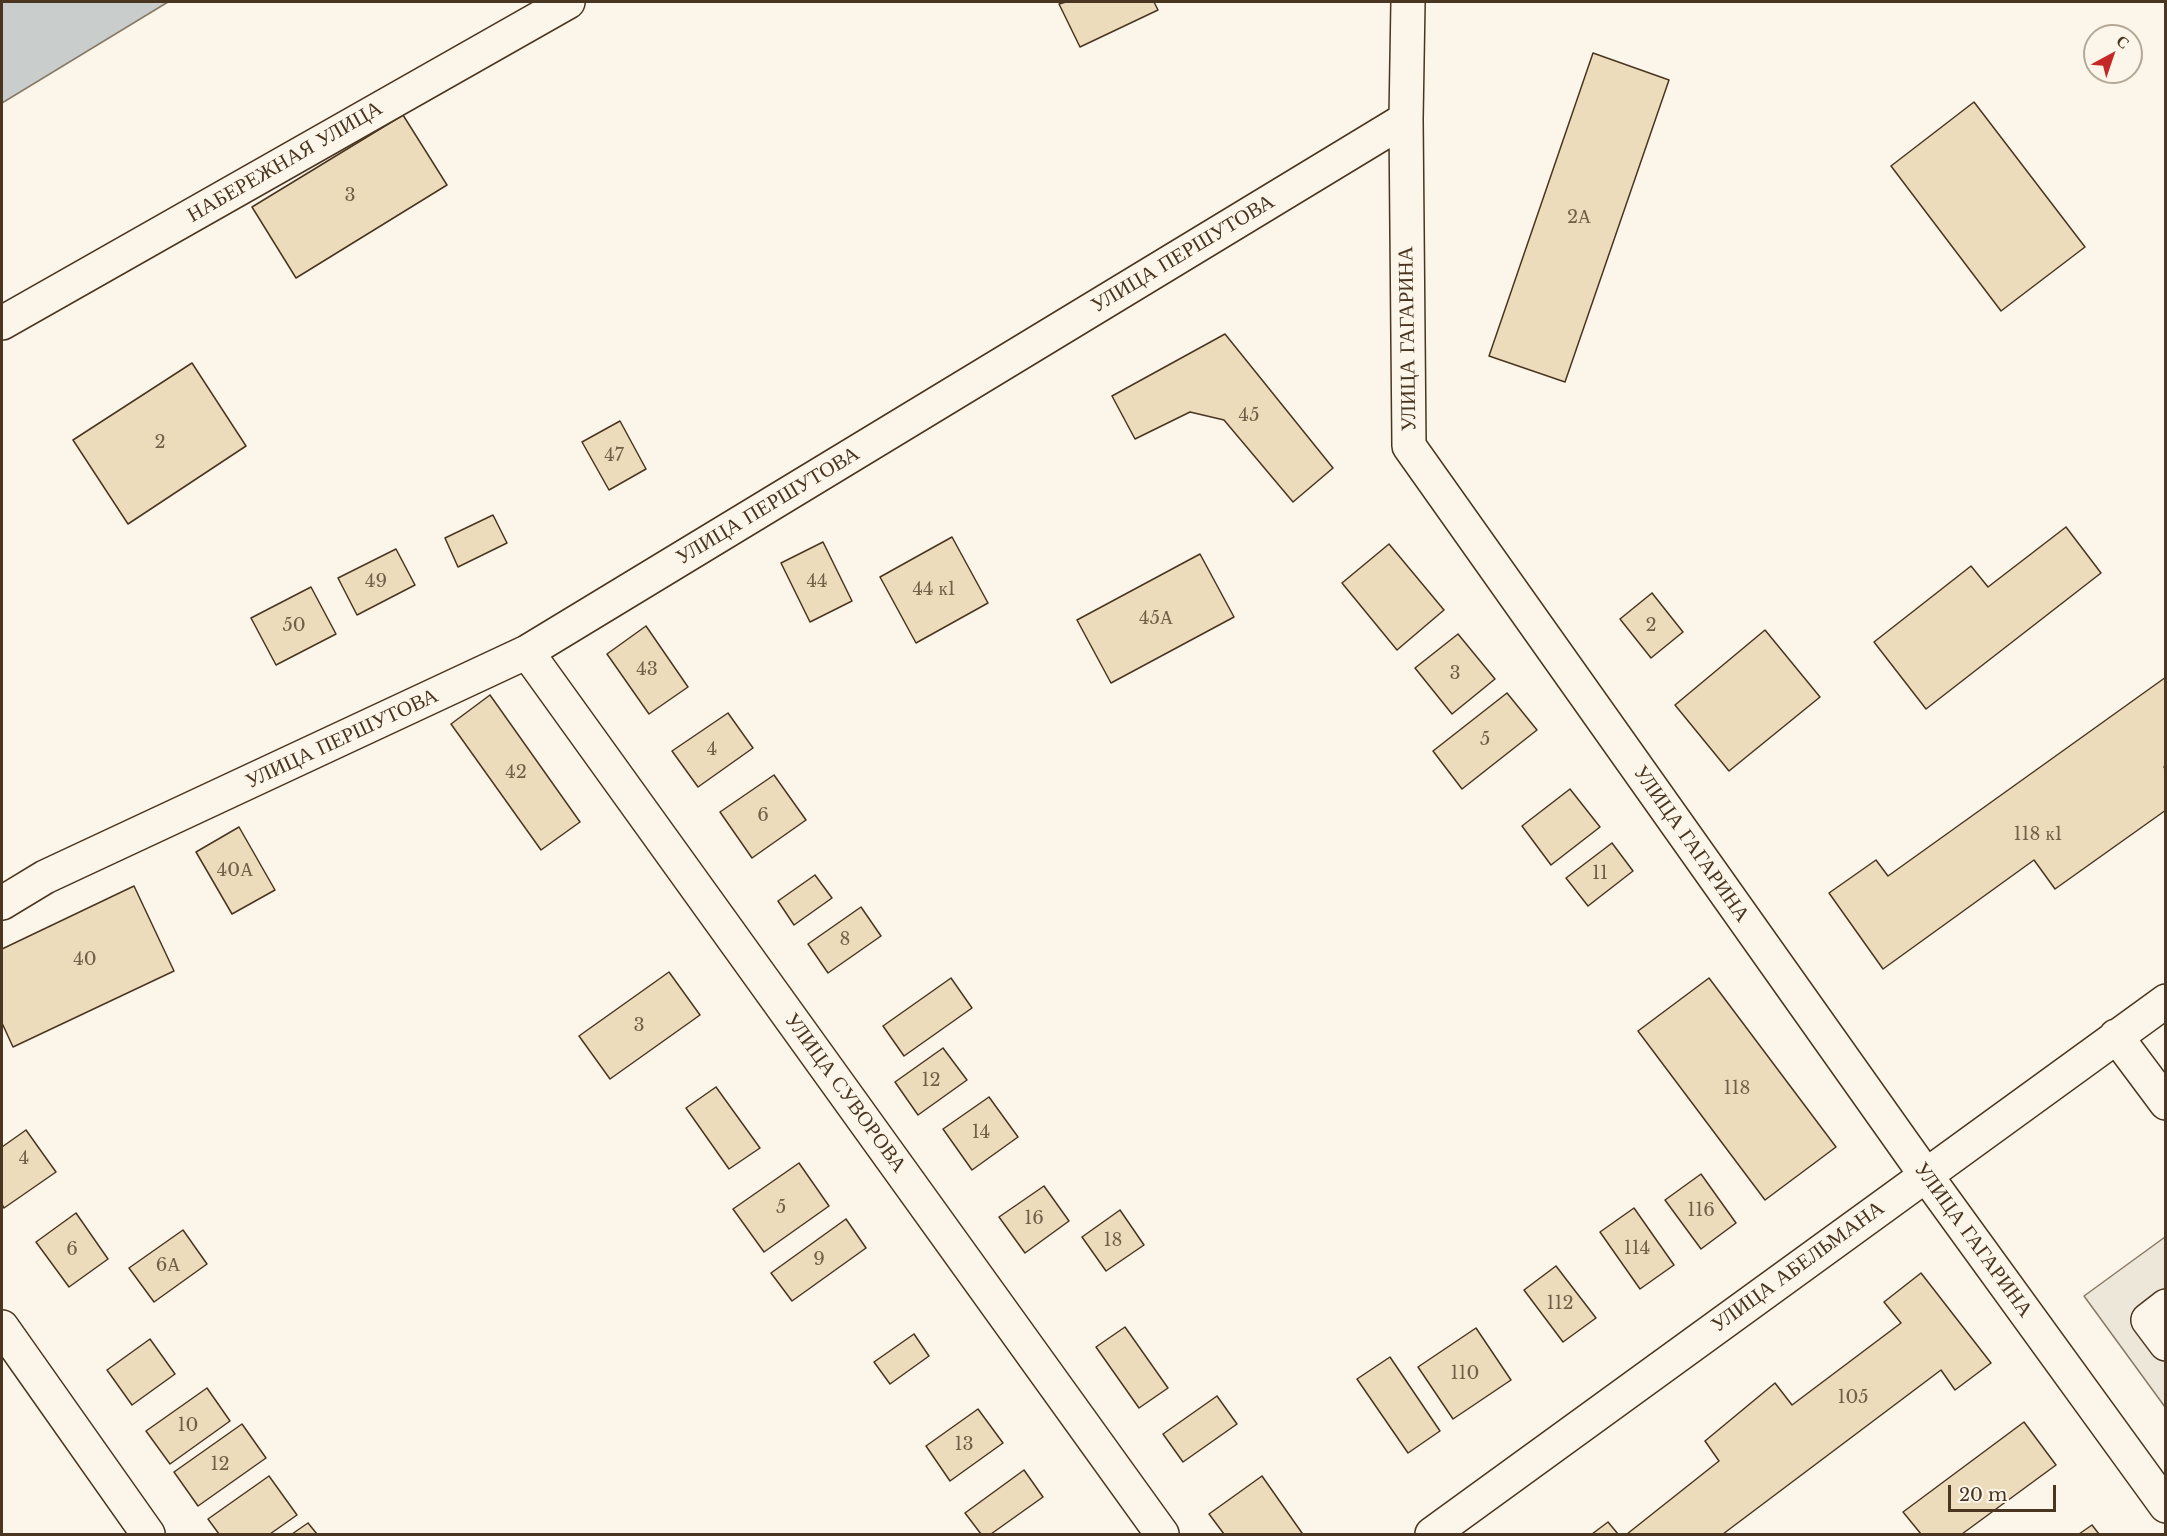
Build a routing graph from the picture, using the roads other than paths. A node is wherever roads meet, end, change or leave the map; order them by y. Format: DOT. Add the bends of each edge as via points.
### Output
graph roads {
  1 [pos="568,2"];
  2 [pos="1408,2"];
  3 [pos="1406,119"];
  4 [pos="2,323"];
  5 [pos="527,652"];
  6 [pos="2,903"];
  7 [pos="2166,1000"];
  8 [pos="2116,1036"];
  9 [pos="2166,1103"];
  10 [pos="1925,1174"];
  11 [pos="2166,1306"];
  12 [pos="2,1327"];
  13 [pos="2166,1344"];
  14 [pos="2163,1497"];
  15 [pos="148,1534"];
  16 [pos="1162,1534"];
  17 [pos="1432,1534"];
  1 -- 4 [label="street, НАБЕРЕЖНАЯ УЛИЦА"];
  2 -- 3 [label="street"];
  3 -- 5 [label="street, УЛИЦА ПЕРШУТОВА"];
  3 -- 10 [label="street, УЛИЦА ГАГАРИНА" via="1409,446"];
  5 -- 6 [label="street, УЛИЦА ПЕРШУТОВА" via="56,872"];
  5 -- 16 [label="street, УЛИЦА СУВОРОВА"];
  7 -- 8 [label="street, УЛИЦА АБЕЛЬМАНА"];
  8 -- 9 [label="street"];
  8 -- 10 [label="street, УЛИЦА АБЕЛЬМАНА"];
  10 -- 14 [label="street, УЛИЦА ГАГАРИНА"];
  10 -- 17 [label="street, УЛИЦА АБЕЛЬМАНА"];
  11 -- 13 [label="street" via="2148,1320"];
  12 -- 15 [label="street"];
}
